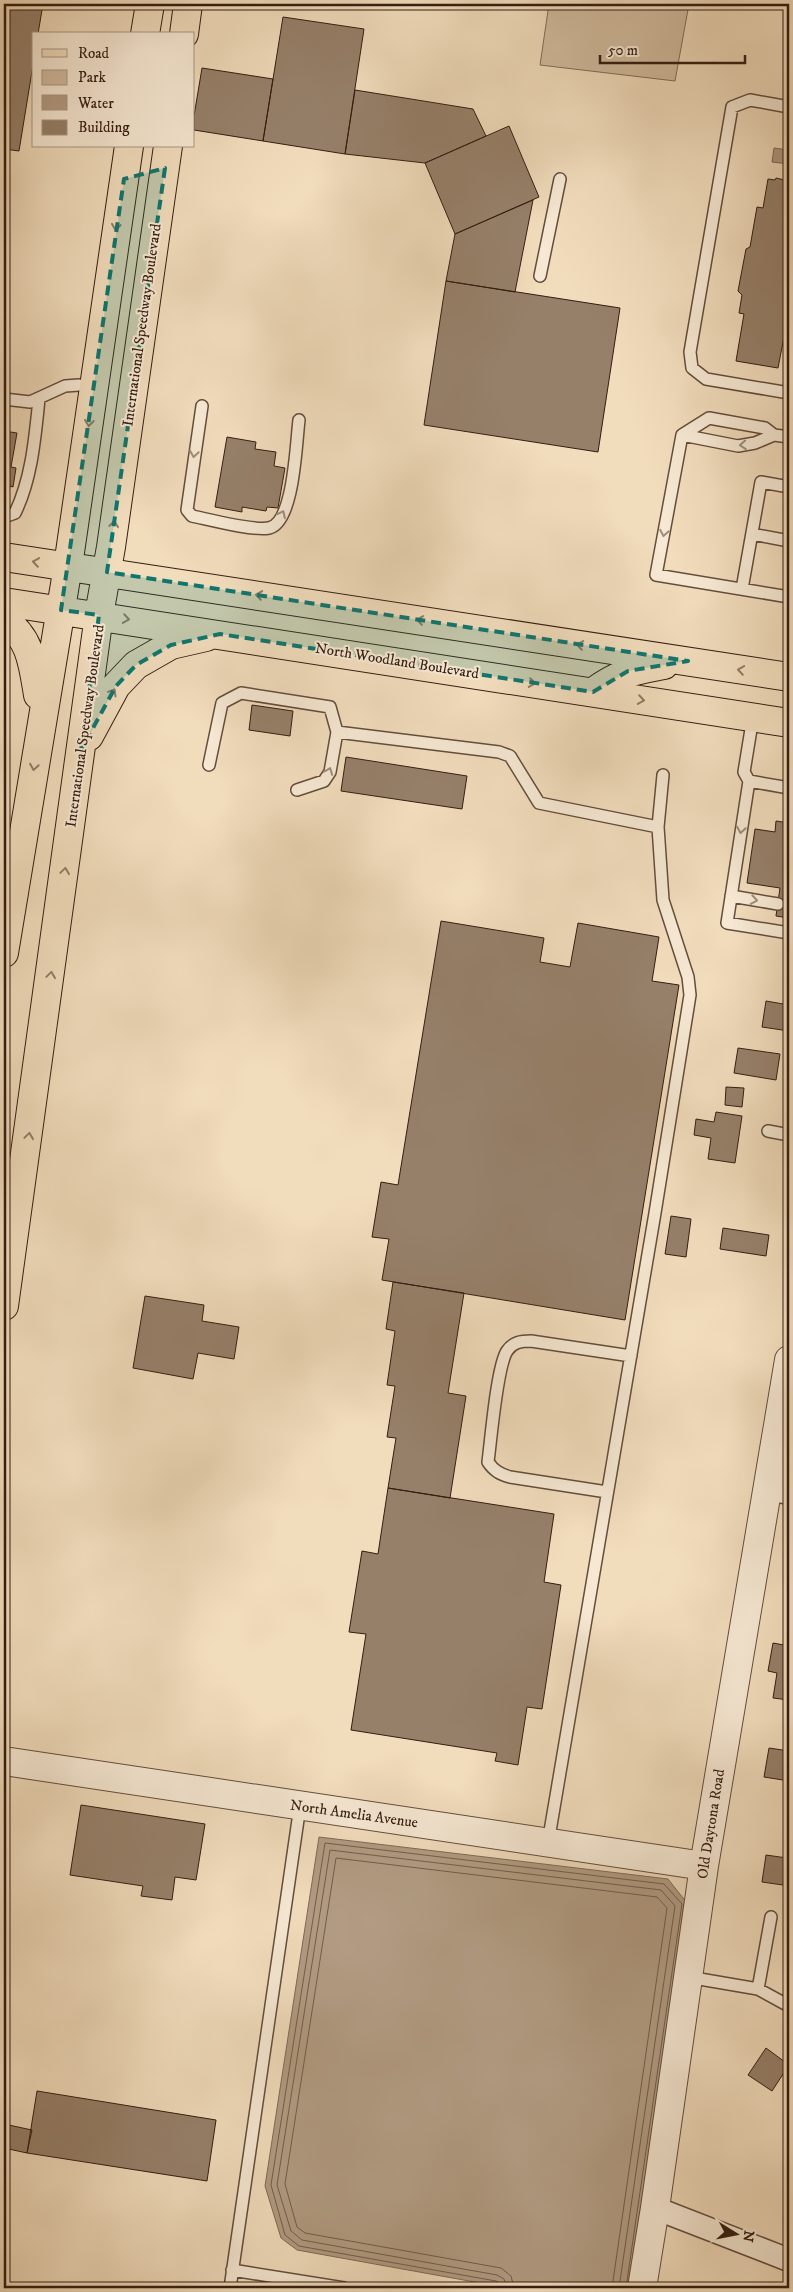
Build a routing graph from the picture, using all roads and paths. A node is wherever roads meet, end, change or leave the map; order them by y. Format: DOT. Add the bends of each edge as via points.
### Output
graph roads {
  1 [pos="150,4"];
  2 [pos="188,4"];
  3 [pos="146,32"];
  4 [pos="184,32"];
  5 [pos="789,107"];
  6 [pos="129,148"];
  7 [pos="166,157"];
  8 [pos="124,179"];
  9 [pos="560,180"];
  10 [pos="540,276"];
  11 [pos="87,387"];
  12 [pos="789,394"];
  13 [pos="133,396"];
  14 [pos="4,399"];
  15 [pos="39,399"];
  16 [pos="202,406"];
  17 [pos="299,420"];
  18 [pos="682,435"];
  19 [pos="774,435"];
  20 [pos="789,437"];
  21 [pos="789,487"];
  22 [pos="4,517"];
  23 [pos="752,534"];
  24 [pos="789,541"];
  25 [pos="4,557"];
  26 [pos="68,566"];
  27 [pos="107,572"];
  28 [pos="742,589"];
  29 [pos="789,597"];
  30 [pos="4,602"];
  31 [pos="61,610"];
  32 [pos="100,615"];
  33 [pos="4,620"];
  34 [pos="220,634"];
  35 [pos="688,661"];
  36 [pos="789,677"];
  37 [pos="593,692"];
  38 [pos="753,717"];
  39 [pos="41,719"];
  40 [pos="789,723"];
  41 [pos="337,732"];
  42 [pos="81,750"];
  43 [pos="210,766"];
  44 [pos="663,775"];
  45 [pos="749,782"];
  46 [pos="789,788"];
  47 [pos="297,790"];
  48 [pos="658,827"];
  49 [pos="731,896"];
  50 [pos="778,904"];
  51 [pos="789,933"];
  52 [pos="4,952"];
  53 [pos="768,1131"];
  54 [pos="789,1135"];
  55 [pos="4,1243"];
  56 [pos="10,1270"];
  57 [pos="4,1306"];
  58 [pos="631,1356"];
  59 [pos="789,1360"];
  60 [pos="779,1491"];
  61 [pos="607,1492"];
  62 [pos="4,1761"];
  63 [pos="300,1806"];
  64 [pos="548,1843"];
  65 [pos="704,1866"];
  66 [pos="771,1917"];
  67 [pos="688,1977"];
  68 [pos="758,1990"];
  69 [pos="789,2006"];
  70 [pos="655,2208"];
  71 [pos="789,2260"];
  72 [pos="232,2270"];
  73 [pos="230,2288"];
  74 [pos="344,2288"];
  75 [pos="642,2288"];
  1 -- 3 [label="main road"];
  2 -- 4 [label="main road"];
  5 -- 12 [label="lane" via="750,100 732,107 690,352 692,368 706,379"];
  6 -- 8 [label="main road"];
  7 -- 8 [label="main road"];
  7 -- 13 [label="main road, International Speedway Boulevard"];
  8 -- 11 [label="main road, one-way"];
  9 -- 10 [label="lane"];
  11 -- 13 [label="main road"];
  11 -- 15 [label="lane" via="60,388"];
  11 -- 26 [label="main road, one-way"];
  27 -- 13 [label="main road, International Speedway Boulevard, one-way"];
  14 -- 15 [label="lane" via="30,402"];
  15 -- 22 [label="lane" via="26,489 16,513"];
  16 -- 17 [label="lane, one-way" via="187,510 192,516 261,528 276,525 283,517 290,493"];
  19 -- 18 [label="lane, one-way" via="738,446"];
  18 -- 19 [label="lane" via="709,418 765,428"];
  18 -- 28 [label="lane, one-way" via="656,575"];
  19 -- 20 [label="lane"];
  21 -- 23 [label="lane" via="761,482"];
  23 -- 24 [label="lane"];
  23 -- 28 [label="lane"];
  26 -- 25 [label="main road, one-way"];
  26 -- 27 [label="main road"];
  26 -- 31 [label="main road"];
  27 -- 32 [label="main road, International Speedway Boulevard"];
  35 -- 27 [label="main road, one-way"];
  28 -- 29 [label="lane"];
  30 -- 31 [label="main road, North Woodland Boulevard"];
  31 -- 32 [label="main road, North Woodland Boulevard"];
  31 -- 39 [label="main road"];
  32 -- 34 [label="main road, North Woodland Boulevard, one-way"];
  32 -- 42 [label="main road, International Speedway Boulevard"];
  33 -- 39 [label="main road" via="24,639 32,654"];
  34 -- 37 [label="main road, North Woodland Boulevard, one-way"];
  42 -- 34 [label="main road, one-way" via="116,686 136,665 171,645"];
  36 -- 35 [label="main road, one-way"];
  35 -- 37 [label="main road" via="628,672"];
  37 -- 38 [label="main road, North Woodland Boulevard, one-way"];
  38 -- 40 [label="main road, North Woodland Boulevard"];
  38 -- 45 [label="lane" via="744,772"];
  39 -- 52 [label="main road, one-way"];
  41 -- 43 [label="lane" via="330,707 241,693 222,703"];
  47 -- 41 [label="lane, one-way" via="324,781 330,772"];
  41 -- 48 [label="lane" via="499,752 510,756 539,803"];
  56 -- 42 [label="main road, International Speedway Boulevard, one-way"];
  44 -- 48 [label="lane"];
  45 -- 46 [label="lane"];
  45 -- 49 [label="lane, one-way"];
  48 -- 58 [label="lane" via="662,900 688,977 690,995"];
  49 -- 50 [label="lane, one-way"];
  49 -- 51 [label="lane" via="727,923"];
  53 -- 54 [label="lane"];
  55 -- 56 [label="main road"];
  56 -- 57 [label="main road, International Speedway Boulevard"];
  58 -- 61 [label="lane"];
  58 -- 61 [label="lane" via="531,1341 517,1342 507,1351 501,1370 488,1462 492,1468 510,1477"];
  59 -- 60 [label="street, Old Daytona Road"];
  60 -- 65 [label="street, Old Daytona Road"];
  61 -- 64 [label="lane"];
  62 -- 63 [label="street, North Amelia Avenue"];
  63 -- 64 [label="street, North Amelia Avenue"];
  63 -- 72 [label="lane"];
  64 -- 65 [label="street, North Amelia Avenue"];
  65 -- 67 [label="street, Old Daytona Road"];
  66 -- 68 [label="lane"];
  67 -- 68 [label="lane"];
  67 -- 70 [label="street, Old Daytona Road"];
  68 -- 69 [label="lane"];
  70 -- 71 [label="street"];
  70 -- 75 [label="street, Old Daytona Road"];
  72 -- 73 [label="lane"];
  72 -- 74 [label="lane"];
}
